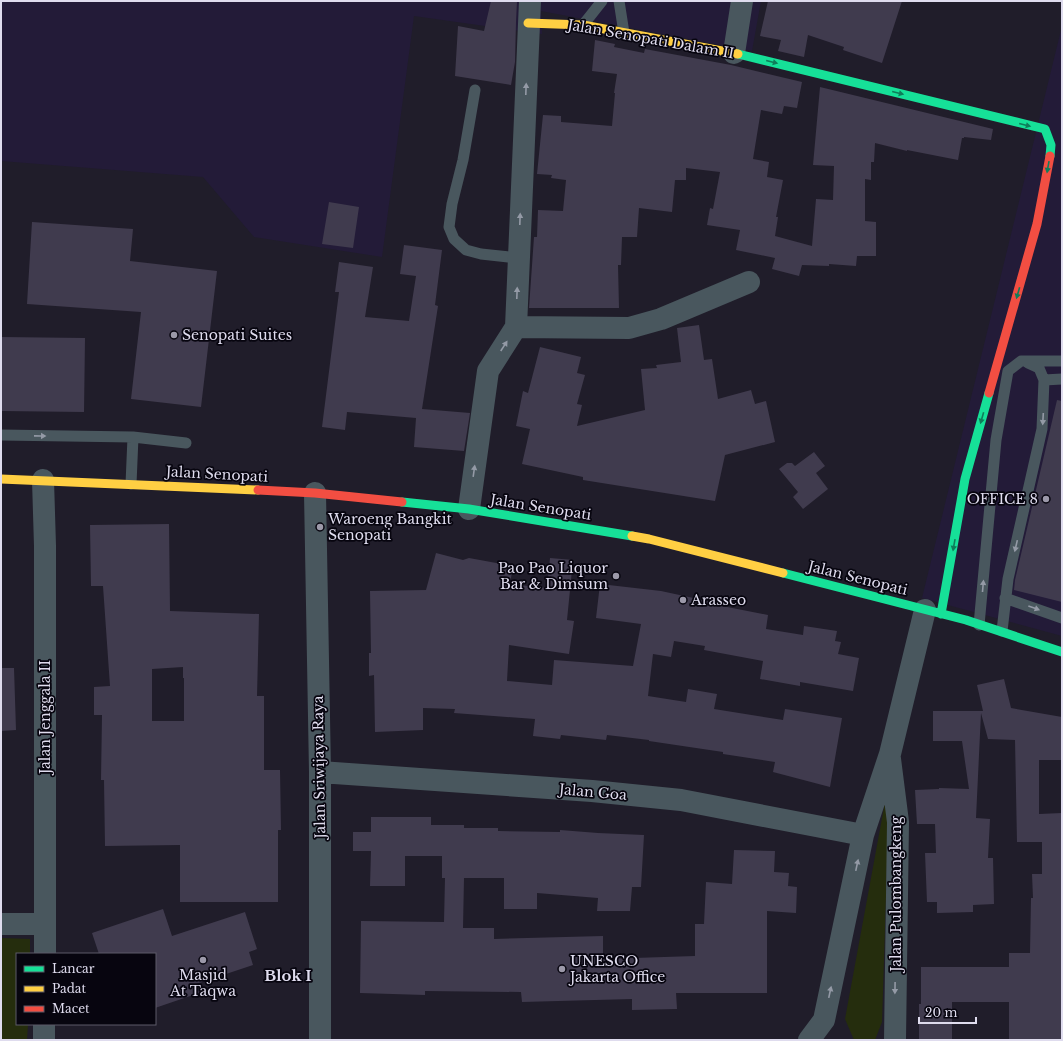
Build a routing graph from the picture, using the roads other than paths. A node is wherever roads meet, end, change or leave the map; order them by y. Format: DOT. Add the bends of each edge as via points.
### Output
graph roads {
  1 [pos="530,1"];
  2 [pos="602,1"];
  3 [pos="619,1"];
  4 [pos="742,1"];
  5 [pos="528,23"];
  6 [pos="583,25"];
  7 [pos="624,33"];
  8 [pos="734,53"];
  9 [pos="475,90"];
  10 [pos="518,258"];
  11 [pos="749,282"];
  12 [pos="516,327"];
  13 [pos="1021,361"];
  14 [pos="1062,361"];
  15 [pos="1062,379"];
  16 [pos="1044,380"];
  17 [pos="1,435"];
  18 [pos="133,437"];
  19 [pos="186,443"];
  20 [pos="1,479"];
  21 [pos="43,480"];
  22 [pos="131,484"];
  23 [pos="315,493"];
  24 [pos="469,509"];
  25 [pos="1005,598"];
  26 [pos="933,612"];
  27 [pos="1062,618"];
  28 [pos="979,625"];
  29 [pos="1002,631"];
  30 [pos="1062,652"];
  31 [pos="320,772"];
  32 [pos="886,792"];
  33 [pos="863,835"];
  34 [pos="1,924"];
  35 [pos="45,924"];
  36 [pos="45,953"];
  37 [pos="44,1025"];
  38 [pos="827,1030"];
  39 [pos="894,1038"];
  40 [pos="44,1040"];
  41 [pos="320,1040"];
  42 [pos="810,1040"];
  1 -- 5 [label="street"];
  2 -- 6 [label="lane"];
  3 -- 7 [label="lane"];
  4 -- 8 [label="street"];
  5 -- 6 [label="main road, Jalan Senopati Dalam II"];
  10 -- 5 [label="street, one-way"];
  6 -- 7 [label="main road, Jalan Senopati Dalam II"];
  7 -- 8 [label="main road, Jalan Senopati Dalam II"];
  8 -- 26 [label="main road, Jalan Senopati Dalam II, one-way" via="1044,130 1051,145 1037,224 965,479"];
  9 -- 10 [label="lane" via="449,227 454,240 466,250"];
  12 -- 10 [label="street, one-way"];
  11 -- 12 [label="street" via="661,319 629,328"];
  24 -- 12 [label="street, one-way" via="488,371"];
  13 -- 14 [label="lane"];
  13 -- 16 [label="lane" via="1036,365"];
  28 -- 13 [label="lane, one-way" via="996,440 1008,371"];
  15 -- 16 [label="lane"];
  16 -- 25 [label="lane, one-way" via="1042,430"];
  17 -- 18 [label="lane, one-way"];
  18 -- 19 [label="lane"];
  18 -- 22 [label="lane"];
  20 -- 21 [label="main road, Jalan Senopati"];
  21 -- 22 [label="main road, Jalan Senopati"];
  21 -- 35 [label="street, Jalan Jenggala II"];
  22 -- 23 [label="main road, Jalan Senopati"];
  23 -- 24 [label="main road, Jalan Senopati"];
  23 -- 31 [label="street, Jalan Sriwijaya Raya"];
  24 -- 26 [label="main road, Jalan Senopati" via="649,539"];
  25 -- 27 [label="lane, one-way"];
  25 -- 29 [label="lane"];
  26 -- 28 [label="main road, Jalan Senopati"];
  26 -- 32 [label="street, Jalan Pulombangkeng" via="890,754"];
  28 -- 29 [label="main road, Jalan Senopati"];
  29 -- 30 [label="main road, Jalan Senopati"];
  31 -- 33 [label="street, Jalan Goa" via="592,791 681,800"];
  31 -- 41 [label="street, Jalan Sriwijaya Raya"];
  32 -- 33 [label="street, Jalan Pulombangkeng"];
  32 -- 39 [label="street, Jalan Pulombangkeng, one-way" via="898,822"];
  38 -- 33 [label="street, Jalan Pulombangkeng, one-way"];
  34 -- 35 [label="street"];
  35 -- 36 [label="street, Jalan Jenggala II"];
  37 -- 40 [label="street"];
  38 -- 42 [label="street, Jalan Pulombangkeng"];
}
